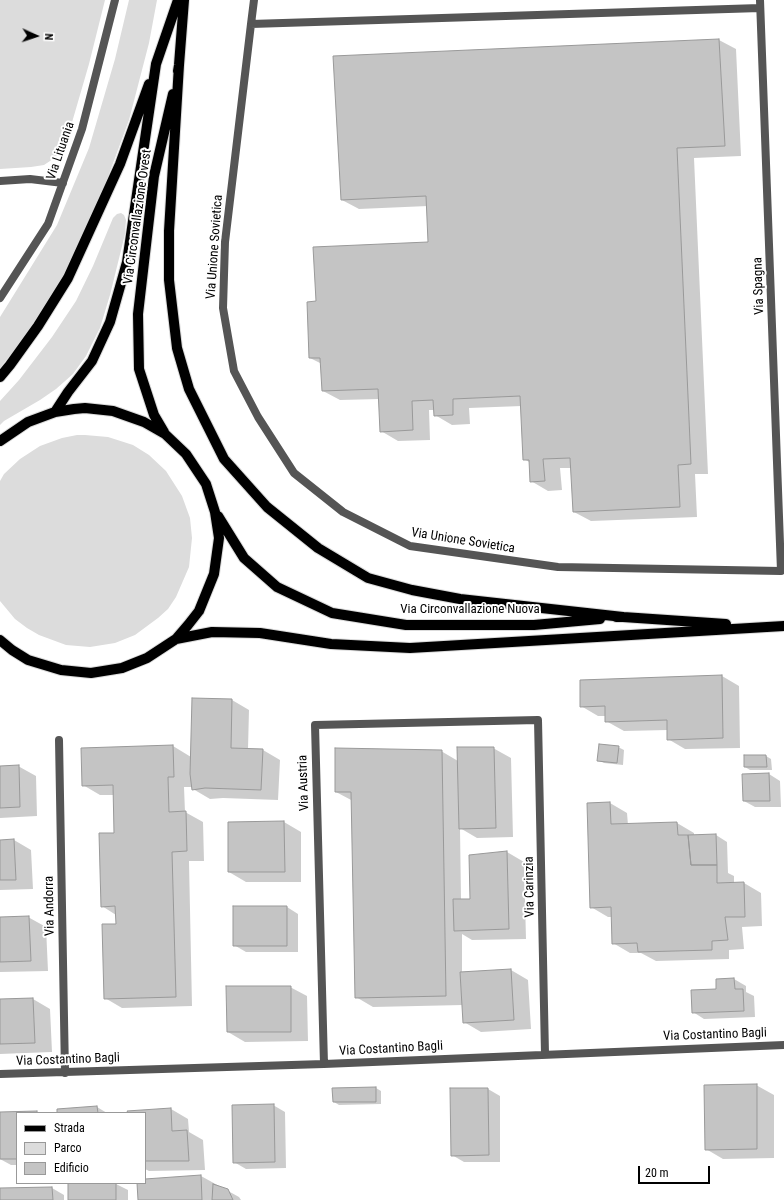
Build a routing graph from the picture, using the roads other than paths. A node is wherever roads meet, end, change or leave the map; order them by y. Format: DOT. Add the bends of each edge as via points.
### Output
graph roads {
  1 [pos="116,0"];
  2 [pos="178,0"];
  3 [pos="184,0"];
  4 [pos="254,0"];
  5 [pos="760,4"];
  6 [pos="250,24"];
  7 [pos="156,64"];
  8 [pos="179,65"];
  9 [pos="0,181"];
  10 [pos="63,183"];
  11 [pos="0,298"];
  12 [pos="0,377"];
  13 [pos="55,412"];
  14 [pos="165,434"];
  15 [pos="0,441"];
  16 [pos="215,512"];
  17 [pos="781,571"];
  18 [pos="622,616"];
  19 [pos="768,626"];
  20 [pos="784,626"];
  21 [pos="176,638"];
  22 [pos="0,640"];
  23 [pos="0,649"];
  24 [pos="12,650"];
  25 [pos="538,720"];
  26 [pos="59,740"];
  27 [pos="784,1045"];
  28 [pos="545,1054"];
  29 [pos="324,1064"];
  30 [pos="65,1073"];
  31 [pos="0,1074"];
  1 -- 10 [label="street, Via Lituania" via="82,128"];
  2 -- 7 [label="main road, Via Circonvallazione Ovest"];
  3 -- 8 [label="main road, Via Circonvallazione Ovest"];
  4 -- 6 [label="street, Via Unione Sovietica"];
  5 -- 6 [label="street"];
  5 -- 17 [label="street, Via Spagna"];
  6 -- 17 [label="street, Via Unione Sovietica" via="225,242 223,308 234,371 258,417 294,472 343,512 410,546 558,567"];
  7 -- 12 [label="main road" via="120,164 68,278 38,326"];
  7 -- 13 [label="main road, Via Circonvallazione Ovest" via="127,262 110,322 92,361"];
  8 -- 14 [label="main road, Via Circonvallazione Ovest" via="154,176 138,314 139,369 154,415"];
  8 -- 18 [label="main road" via="169,231 169,280 177,348 189,389 224,459 267,507 318,548 368,578 460,599"];
  9 -- 10 [label="street" via="30,179"];
  10 -- 11 [label="street, Via Lituania" via="48,224"];
  13 -- 14 [label="main road" via="85,408 113,411 144,422"];
  13 -- 15 [label="main road" via="28,422"];
  14 -- 16 [label="main road" via="186,454 206,484"];
  16 -- 18 [label="main road, Via Circonvallazione Nuova" via="244,558 277,587 332,613 406,625 534,625"];
  16 -- 21 [label="main road" via="219,538 214,574 199,611"];
  18 -- 19 [label="main road, Via Circonvallazione Nuova"];
  19 -- 20 [label="main road, Via Circonvallazione Nuova"];
  19 -- 21 [label="main road, Via Circonvallazione Nuova" via="410,648 331,644 260,633 212,632"];
  21 -- 24 [label="main road" via="141,661 122,668 91,673 61,670 28,660"];
  22 -- 24 [label="main road"];
  23 -- 24 [label="main road"];
  25 -- 28 [label="street, Via Carinzia"];
  25 -- 29 [label="street, Via Austria" via="315,725"];
  26 -- 30 [label="street, Via Andorra"];
  27 -- 28 [label="street, Via Costantino Bagli"];
  28 -- 29 [label="street, Via Costantino Bagli"];
  29 -- 30 [label="street, Via Costantino Bagli"];
  30 -- 31 [label="street, Via Costantino Bagli"];
}
